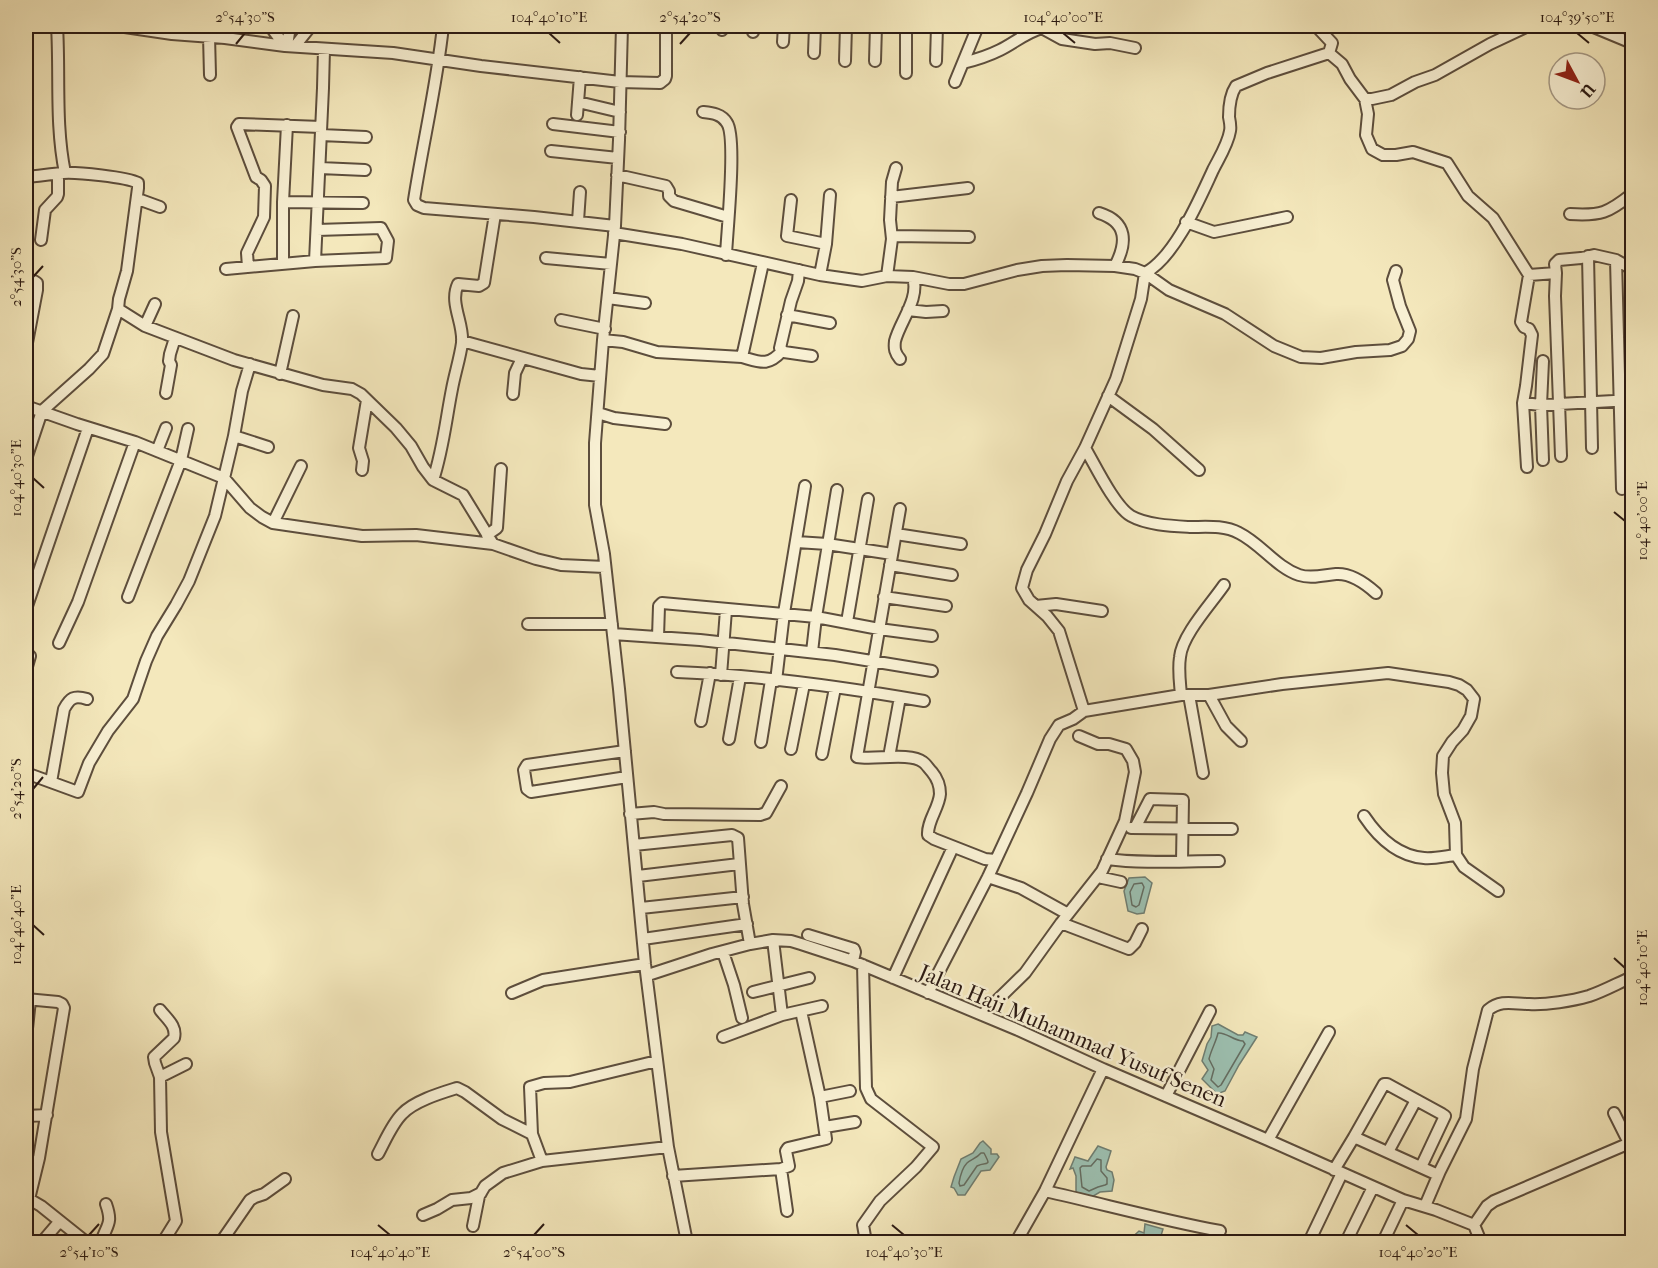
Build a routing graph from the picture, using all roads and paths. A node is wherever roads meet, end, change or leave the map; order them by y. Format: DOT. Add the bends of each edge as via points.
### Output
graph roads {
  1 [pos="57,26"];
  2 [pos="118,26"];
  3 [pos="226,26"];
  4 [pos="270,26"];
  5 [pos="290,26"];
  6 [pos="311,26"];
  7 [pos="443,26"];
  8 [pos="622,26"];
  9 [pos="666,26"];
  10 [pos="784,26"];
  11 [pos="815,26"];
  12 [pos="846,26"];
  13 [pos="876,26"];
  14 [pos="906,26"];
  15 [pos="937,26"];
  16 [pos="1316,26"];
  17 [pos="1528,26"];
  18 [pos="1591,26"];
  19 [pos="971,28"];
  20 [pos="209,36"];
  21 [pos="225,38"];
  22 [pos="783,42"];
  23 [pos="1632,43"];
  24 [pos="289,46"];
  25 [pos="1135,48"];
  26 [pos="324,49"];
  27 [pos="814,53"];
  28 [pos="1329,53"];
  29 [pos="437,60"];
  30 [pos="845,61"];
  31 [pos="875,61"];
  32 [pos="936,61"];
  33 [pos="963,63"];
  34 [pos="906,73"];
  35 [pos="210,75"];
  36 [pos="580,77"];
  37 [pos="620,82"];
  38 [pos="955,82"];
  39 [pos="1365,99"];
  40 [pos="578,102"];
  41 [pos="620,112"];
  42 [pos="703,112"];
  43 [pos="576,114"];
  44 [pos="553,123"];
  45 [pos="287,125"];
  46 [pos="321,131"];
  47 [pos="620,132"];
  48 [pos="366,137"];
  49 [pos="551,151"];
  50 [pos="618,158"];
  51 [pos="320,168"];
  52 [pos="896,168"];
  53 [pos="365,170"];
  54 [pos="61,173"];
  55 [pos="617,175"];
  56 [pos="26,177"];
  57 [pos="968,188"];
  58 [pos="580,192"];
  59 [pos="1632,194"];
  60 [pos="830,195"];
  61 [pos="891,197"];
  62 [pos="138,199"];
  63 [pos="791,200"];
  64 [pos="283,202"];
  65 [pos="318,202"];
  66 [pos="363,203"];
  67 [pos="160,207"];
  68 [pos="1099,213"];
  69 [pos="495,214"];
  70 [pos="1570,214"];
  71 [pos="728,217"];
  72 [pos="1287,218"];
  73 [pos="578,221"];
  74 [pos="1186,222"];
  75 [pos="316,230"];
  76 [pos="614,230"];
  77 [pos="892,236"];
  78 [pos="969,237"];
  79 [pos="40,240"];
  80 [pos="826,244"];
  81 [pos="726,255"];
  82 [pos="1588,256"];
  83 [pos="546,258"];
  84 [pos="1616,260"];
  85 [pos="315,261"];
  86 [pos="763,263"];
  87 [pos="284,264"];
  88 [pos="611,264"];
  89 [pos="1115,266"];
  90 [pos="248,267"];
  91 [pos="226,269"];
  92 [pos="1632,269"];
  93 [pos="799,270"];
  94 [pos="1396,271"];
  95 [pos="1145,273"];
  96 [pos="1556,273"];
  97 [pos="820,275"];
  98 [pos="1529,275"];
  99 [pos="886,276"];
  100 [pos="913,278"];
  101 [pos="26,279"];
  102 [pos="608,298"];
  103 [pos="645,303"];
  104 [pos="155,304"];
  105 [pos="118,309"];
  106 [pos="908,310"];
  107 [pos="943,311"];
  108 [pos="787,315"];
  109 [pos="293,316"];
  110 [pos="561,320"];
  111 [pos="830,323"];
  112 [pos="145,326"];
  113 [pos="604,334"];
  114 [pos="175,338"];
  115 [pos="462,341"];
  116 [pos="26,348"];
  117 [pos="782,351"];
  118 [pos="812,356"];
  119 [pos="742,357"];
  120 [pos="522,358"];
  121 [pos="900,359"];
  122 [pos="1543,361"];
  123 [pos="250,364"];
  124 [pos="280,374"];
  125 [pos="600,376"];
  126 [pos="166,393"];
  127 [pos="513,394"];
  128 [pos="1108,396"];
  129 [pos="367,400"];
  130 [pos="1620,400"];
  131 [pos="1632,400"];
  132 [pos="1523,403"];
  133 [pos="1591,403"];
  134 [pos="1560,404"];
  135 [pos="1541,405"];
  136 [pos="26,406"];
  137 [pos="42,411"];
  138 [pos="598,413"];
  139 [pos="665,424"];
  140 [pos="88,428"];
  141 [pos="166,428"];
  142 [pos="188,429"];
  143 [pos="234,436"];
  144 [pos="135,442"];
  145 [pos="268,447"];
  146 [pos="1085,448"];
  147 [pos="1592,448"];
  148 [pos="157,451"];
  149 [pos="1561,456"];
  150 [pos="26,459"];
  151 [pos="181,460"];
  152 [pos="1543,460"];
  153 [pos="301,466"];
  154 [pos="1527,467"];
  155 [pos="501,468"];
  156 [pos="362,470"];
  157 [pos="1199,470"];
  158 [pos="224,478"];
  159 [pos="433,480"];
  160 [pos="804,486"];
  161 [pos="1622,489"];
  162 [pos="837,490"];
  163 [pos="868,499"];
  164 [pos="900,509"];
  165 [pos="273,523"];
  166 [pos="896,534"];
  167 [pos="490,540"];
  168 [pos="797,542"];
  169 [pos="828,544"];
  170 [pos="961,544"];
  171 [pos="859,549"];
  172 [pos="891,560"];
  173 [pos="605,567"];
  174 [pos="952,575"];
  175 [pos="1224,585"];
  176 [pos="1376,593"];
  177 [pos="128,597"];
  178 [pos="884,597"];
  179 [pos="946,606"];
  180 [pos="1036,606"];
  181 [pos="26,609"];
  182 [pos="726,610"];
  183 [pos="1102,611"];
  184 [pos="784,614"];
  185 [pos="816,617"];
  186 [pos="848,622"];
  187 [pos="528,624"];
  188 [pos="612,629"];
  189 [pos="879,629"];
  190 [pos="932,636"];
  191 [pos="658,637"];
  192 [pos="724,642"];
  193 [pos="59,643"];
  194 [pos="780,648"];
  195 [pos="812,652"];
  196 [pos="30,656"];
  197 [pos="873,661"];
  198 [pos="26,670"];
  199 [pos="932,671"];
  200 [pos="677,672"];
  201 [pos="716,674"];
  202 [pos="740,677"];
  203 [pos="773,680"];
  204 [pos="804,684"];
  205 [pos="835,688"];
  206 [pos="867,692"];
  207 [pos="1185,695"];
  208 [pos="1209,696"];
  209 [pos="900,697"];
  210 [pos="87,699"];
  211 [pos="924,701"];
  212 [pos="1084,711"];
  213 [pos="700,721"];
  214 [pos="1080,736"];
  215 [pos="729,739"];
  216 [pos="1241,741"];
  217 [pos="761,742"];
  218 [pos="791,749"];
  219 [pos="625,751"];
  220 [pos="822,754"];
  221 [pos="889,757"];
  222 [pos="26,774"];
  223 [pos="1203,774"];
  224 [pos="627,777"];
  225 [pos="51,782"];
  226 [pos="781,786"];
  227 [pos="630,814"];
  228 [pos="1364,816"];
  229 [pos="1122,828"];
  230 [pos="1135,828"];
  231 [pos="1183,829"];
  232 [pos="1232,829"];
  233 [pos="634,845"];
  234 [pos="953,847"];
  235 [pos="1456,855"];
  236 [pos="1107,859"];
  237 [pos="995,860"];
  238 [pos="1182,861"];
  239 [pos="1219,861"];
  240 [pos="739,864"];
  241 [pos="638,876"];
  242 [pos="988,877"];
  243 [pos="1098,877"];
  244 [pos="1121,882"];
  245 [pos="1498,891"];
  246 [pos="743,897"];
  247 [pos="640,908"];
  248 [pos="1065,919"];
  249 [pos="747,924"];
  250 [pos="1142,929"];
  251 [pos="808,935"];
  252 [pos="643,939"];
  253 [pos="773,940"];
  254 [pos="750,944"];
  255 [pos="723,952"];
  256 [pos="858,963"];
  257 [pos="647,969"];
  258 [pos="1632,977"];
  259 [pos="809,978"];
  260 [pos="893,978"];
  261 [pos="779,985"];
  262 [pos="753,992"];
  263 [pos="512,993"];
  264 [pos="928,993"];
  265 [pos="28,1000"];
  266 [pos="822,1006"];
  267 [pos="160,1010"];
  268 [pos="801,1011"];
  269 [pos="1210,1011"];
  270 [pos="782,1015"];
  271 [pos="982,1015"];
  272 [pos="742,1018"];
  273 [pos="1329,1032"];
  274 [pos="723,1036"];
  275 [pos="26,1038"];
  276 [pos="657,1061"];
  277 [pos="186,1064"];
  278 [pos="1102,1069"];
  279 [pos="160,1077"];
  280 [pos="850,1092"];
  281 [pos="1166,1096"];
  282 [pos="820,1097"];
  283 [pos="1416,1100"];
  284 [pos="1614,1113"];
  285 [pos="47,1115"];
  286 [pos="26,1116"];
  287 [pos="855,1122"];
  288 [pos="825,1126"];
  289 [pos="532,1134"];
  290 [pos="1354,1137"];
  291 [pos="1268,1140"];
  292 [pos="1632,1145"];
  293 [pos="668,1147"];
  294 [pos="1388,1152"];
  295 [pos="378,1154"];
  296 [pos="542,1161"];
  297 [pos="1421,1167"];
  298 [pos="781,1169"];
  299 [pos="1338,1172"];
  300 [pos="1438,1175"];
  301 [pos="673,1176"];
  302 [pos="285,1179"];
  303 [pos="1373,1187"];
  304 [pos="1045,1191"];
  305 [pos="481,1193"];
  306 [pos="1403,1200"];
  307 [pos="27,1201"];
  308 [pos="106,1204"];
  309 [pos="1425,1206"];
  310 [pos="788,1211"];
  311 [pos="423,1215"];
  312 [pos="59,1222"];
  313 [pos="473,1226"];
  314 [pos="1474,1226"];
  315 [pos="1220,1231"];
  316 [pos="42,1242"];
  317 [pos="83,1242"];
  318 [pos="101,1242"];
  319 [pos="163,1242"];
  320 [pos="221,1242"];
  321 [pos="687,1242"];
  322 [pos="866,1242"];
  323 [pos="1016,1242"];
  324 [pos="1309,1242"];
  325 [pos="1346,1242"];
  326 [pos="1383,1242"];
  327 [pos="1481,1242"];
  1 -- 54 [label="street"];
  2 -- 20 [label="street"];
  3 -- 21 [label="street"];
  4 -- 24 [label="street"];
  5 -- 24 [label="street"];
  6 -- 24 [label="street"];
  7 -- 29 [label="street"];
  8 -- 37 [label="street"];
  9 -- 37 [label="street" via="665,80"];
  10 -- 22 [label="street"];
  11 -- 27 [label="street"];
  12 -- 30 [label="street"];
  13 -- 31 [label="street"];
  14 -- 34 [label="street"];
  15 -- 32 [label="street"];
  16 -- 28 [label="street" via="1332,43"];
  17 -- 39 [label="street" via="1435,75 1390,95"];
  18 -- 23 [label="street"];
  19 -- 33 [label="street"];
  20 -- 21 [label="street"];
  20 -- 35 [label="street"];
  21 -- 24 [label="street"];
  24 -- 26 [label="street"];
  25 -- 33 [label="street" via="1062,39 1042,28 998,51"];
  26 -- 29 [label="street"];
  26 -- 46 [label="street"];
  28 -- 39 [label="street" via="1342,64"];
  28 -- 74 [label="street" via="1236,86 1231,94 1230,131"];
  29 -- 36 [label="street"];
  29 -- 69 [label="street" via="415,203 424,208"];
  33 -- 38 [label="street"];
  36 -- 37 [label="street"];
  36 -- 40 [label="street"];
  37 -- 41 [label="street"];
  39 -- 98 [label="street" via="1366,135 1372,149 1383,155 1413,152 1447,163 1470,199 1493,218"];
  40 -- 41 [label="street"];
  40 -- 43 [label="street"];
  41 -- 47 [label="street"];
  42 -- 71 [label="street" via="718,115 730,126"];
  44 -- 47 [label="street"];
  45 -- 46 [label="street"];
  45 -- 64 [label="street"];
  45 -- 90 [label="street" via="239,124 237,128 256,177 265,186 264,217 247,253"];
  46 -- 48 [label="street"];
  46 -- 51 [label="street"];
  47 -- 50 [label="street"];
  49 -- 50 [label="street"];
  50 -- 55 [label="street"];
  51 -- 53 [label="street"];
  51 -- 65 [label="street"];
  52 -- 61 [label="street"];
  54 -- 56 [label="street"];
  54 -- 62 [label="street" via="135,181"];
  54 -- 79 [label="street" via="57,197 45,210"];
  55 -- 71 [label="street" via="666,186 674,201"];
  55 -- 76 [label="street"];
  57 -- 61 [label="street"];
  58 -- 73 [label="street"];
  59 -- 70 [label="street" via="1605,212"];
  60 -- 80 [label="street"];
  61 -- 77 [label="street"];
  62 -- 67 [label="street"];
  62 -- 105 [label="street"];
  63 -- 80 [label="street" via="787,236"];
  64 -- 65 [label="street"];
  64 -- 87 [label="street"];
  65 -- 66 [label="street"];
  65 -- 75 [label="street"];
  68 -- 89 [label="street" via="1113,219 1123,236 1122,253"];
  69 -- 73 [label="street"];
  69 -- 115 [label="street" via="484,283 456,286"];
  71 -- 81 [label="street"];
  72 -- 74 [label="street" via="1214,232"];
  73 -- 76 [label="street"];
  74 -- 95 [label="street" via="1164,257"];
  75 -- 85 [label="street"];
  75 -- 85 [label="street" via="381,228 388,241 387,258"];
  76 -- 81 [label="street"];
  76 -- 88 [label="street"];
  77 -- 78 [label="street"];
  77 -- 99 [label="street"];
  80 -- 97 [label="street"];
  81 -- 86 [label="street"];
  82 -- 84 [label="street"];
  82 -- 96 [label="street" via="1558,260"];
  82 -- 133 [label="street"];
  83 -- 88 [label="street"];
  84 -- 92 [label="street"];
  84 -- 130 [label="street"];
  85 -- 87 [label="street"];
  86 -- 93 [label="street"];
  86 -- 119 [label="street"];
  87 -- 90 [label="street"];
  88 -- 102 [label="street"];
  89 -- 95 [label="street"];
  89 -- 100 [label="street" via="1042,266 964,284"];
  90 -- 91 [label="street"];
  93 -- 97 [label="street"];
  93 -- 108 [label="street"];
  94 -- 95 [label="street" via="1393,280 1410,332 1402,346 1321,358 1300,357 1274,346 1225,314 1168,290"];
  95 -- 128 [label="street" via="1126,353"];
  96 -- 98 [label="street"];
  96 -- 134 [label="street"];
  97 -- 99 [label="street" via="862,280"];
  98 -- 132 [label="street" via="1521,320 1532,335"];
  99 -- 100 [label="street"];
  100 -- 106 [label="street" via="914,295"];
  101 -- 116 [label="street" via="37,283"];
  102 -- 103 [label="street"];
  102 -- 113 [label="street"];
  104 -- 112 [label="street"];
  105 -- 112 [label="street"];
  105 -- 137 [label="street" via="103,354"];
  106 -- 107 [label="street"];
  106 -- 121 [label="street" via="895,341"];
  108 -- 111 [label="street"];
  108 -- 117 [label="street"];
  109 -- 124 [label="street"];
  110 -- 113 [label="street"];
  112 -- 114 [label="street"];
  113 -- 119 [label="street" via="657,352"];
  113 -- 125 [label="street"];
  114 -- 123 [label="street"];
  114 -- 126 [label="street"];
  115 -- 120 [label="street"];
  115 -- 159 [label="street"];
  117 -- 118 [label="street"];
  117 -- 119 [label="street" via="768,362"];
  120 -- 125 [label="street"];
  120 -- 127 [label="street"];
  122 -- 135 [label="street"];
  123 -- 124 [label="street"];
  123 -- 143 [label="street"];
  124 -- 129 [label="street" via="352,389"];
  125 -- 138 [label="street"];
  128 -- 146 [label="street"];
  128 -- 157 [label="street"];
  129 -- 156 [label="street" via="358,448"];
  129 -- 159 [label="street" via="411,446"];
  130 -- 131 [label="street"];
  130 -- 133 [label="street"];
  130 -- 161 [label="street"];
  132 -- 135 [label="street"];
  132 -- 154 [label="street"];
  133 -- 134 [label="street"];
  133 -- 147 [label="street"];
  134 -- 135 [label="street"];
  134 -- 149 [label="street"];
  135 -- 152 [label="street"];
  136 -- 137 [label="street"];
  137 -- 140 [label="street"];
  137 -- 150 [label="street"];
  138 -- 139 [label="street"];
  138 -- 173 [label="street" via="595,505"];
  140 -- 144 [label="street"];
  140 -- 181 [label="street"];
  141 -- 148 [label="street"];
  142 -- 151 [label="street"];
  143 -- 145 [label="street"];
  143 -- 158 [label="street"];
  144 -- 148 [label="street"];
  144 -- 193 [label="street" via="78,602"];
  146 -- 176 [label="street" via="1114,499 1130,516 1156,524 1227,529 1239,533 1289,571 1313,577 1339,574 1356,579"];
  146 -- 180 [label="street" via="1027,570 1022,588"];
  148 -- 151 [label="street"];
  151 -- 158 [label="street"];
  151 -- 177 [label="street"];
  153 -- 165 [label="street"];
  155 -- 167 [label="street" via="497,528"];
  158 -- 165 [label="street" via="250,508"];
  158 -- 225 [label="street" via="215,516 189,581 157,636 130,704 108,730 78,792"];
  159 -- 167 [label="street" via="463,495"];
  160 -- 168 [label="street"];
  162 -- 169 [label="street"];
  163 -- 171 [label="street"];
  164 -- 166 [label="street"];
  165 -- 167 [label="street" via="362,536"];
  166 -- 170 [label="street"];
  166 -- 172 [label="street"];
  167 -- 173 [label="street" via="561,565"];
  168 -- 169 [label="street"];
  168 -- 184 [label="street"];
  169 -- 171 [label="street"];
  169 -- 185 [label="street"];
  171 -- 172 [label="street"];
  171 -- 186 [label="street"];
  172 -- 174 [label="street"];
  172 -- 178 [label="street"];
  173 -- 188 [label="street"];
  175 -- 207 [label="street" via="1183,645 1180,657"];
  178 -- 179 [label="street"];
  178 -- 189 [label="street"];
  180 -- 183 [label="street" via="1056,604"];
  180 -- 212 [label="street" via="1059,631"];
  182 -- 184 [label="street"];
  182 -- 191 [label="street" via="662,603"];
  182 -- 192 [label="street"];
  184 -- 185 [label="street"];
  184 -- 194 [label="street"];
  185 -- 186 [label="street"];
  185 -- 195 [label="street"];
  186 -- 189 [label="street"];
  187 -- 188 [label="street"];
  188 -- 191 [label="street"];
  188 -- 219 [label="street"];
  189 -- 190 [label="street"];
  189 -- 197 [label="street"];
  191 -- 192 [label="street"];
  192 -- 194 [label="street"];
  192 -- 201 [label="street"];
  194 -- 195 [label="street"];
  194 -- 203 [label="street"];
  195 -- 197 [label="street"];
  196 -- 198 [label="street"];
  197 -- 199 [label="street"];
  197 -- 206 [label="street"];
  200 -- 201 [label="street"];
  201 -- 202 [label="street"];
  201 -- 213 [label="street"];
  202 -- 203 [label="street"];
  202 -- 215 [label="street"];
  203 -- 204 [label="street"];
  203 -- 217 [label="street"];
  204 -- 205 [label="street"];
  204 -- 218 [label="street"];
  205 -- 206 [label="street"];
  205 -- 220 [label="street"];
  206 -- 209 [label="street"];
  206 -- 221 [label="street" via="857,757"];
  207 -- 208 [label="street"];
  207 -- 212 [label="street"];
  207 -- 223 [label="street"];
  208 -- 216 [label="street" via="1226,726"];
  208 -- 235 [label="street" via="1388,673 1449,682 1467,690 1474,699 1471,716 1443,756 1444,794 1455,823"];
  209 -- 211 [label="street"];
  209 -- 221 [label="street"];
  210 -- 225 [label="street" via="75,697 64,709"];
  212 -- 237 [label="street" via="1056,729"];
  214 -- 229 [label="street" via="1126,749 1133,762 1135,772"];
  219 -- 224 [label="street"];
  219 -- 224 [label="street" via="527,765 524,770 531,792"];
  221 -- 234 [label="street" via="922,761 935,776 940,788 939,802 927,832"];
  222 -- 225 [label="street"];
  224 -- 227 [label="street"];
  226 -- 227 [label="street" via="766,813 760,815"];
  227 -- 233 [label="street"];
  228 -- 235 [label="street" via="1383,840 1408,855"];
  229 -- 230 [label="street"];
  229 -- 236 [label="street"];
  230 -- 231 [label="street"];
  230 -- 231 [label="street" via="1150,799 1183,800"];
  231 -- 232 [label="street"];
  231 -- 238 [label="street"];
  233 -- 240 [label="street" via="734,835 738,838"];
  233 -- 241 [label="street"];
  234 -- 237 [label="street"];
  234 -- 260 [label="street"];
  235 -- 245 [label="street" via="1464,867"];
  236 -- 238 [label="street"];
  236 -- 243 [label="street"];
  237 -- 242 [label="street"];
  238 -- 239 [label="street"];
  240 -- 241 [label="street"];
  240 -- 246 [label="street"];
  241 -- 247 [label="street"];
  242 -- 248 [label="street" via="1021,888"];
  242 -- 264 [label="street"];
  243 -- 244 [label="street"];
  243 -- 248 [label="street"];
  246 -- 247 [label="street"];
  246 -- 249 [label="street"];
  247 -- 252 [label="street"];
  248 -- 250 [label="street" via="1129,949"];
  248 -- 271 [label="street" via="1025,973"];
  249 -- 252 [label="street"];
  249 -- 254 [label="street"];
  251 -- 256 [label="street" via="854,950"];
  252 -- 257 [label="street"];
  253 -- 254 [label="street, Jalan Haji Muhammad Yusuf Senen"];
  253 -- 256 [label="street, Jalan Haji Muhammad Yusuf Senen" via="791,941"];
  253 -- 261 [label="street"];
  254 -- 255 [label="street, Jalan Haji Muhammad Yusuf Senen"];
  255 -- 257 [label="street, Jalan Haji Muhammad Yusuf Senen"];
  255 -- 272 [label="street"];
  256 -- 260 [label="street, Jalan Haji Muhammad Yusuf Senen"];
  256 -- 322 [label="street" via="868,1094 933,1147 880,1201 863,1225"];
  257 -- 263 [label="street, Jalan Haji Muhammad Yusuf Senen" via="543,980"];
  257 -- 276 [label="street"];
  258 -- 300 [label="street" via="1589,996 1548,1004 1509,1002 1488,1010 1466,1119"];
  259 -- 261 [label="street"];
  260 -- 264 [label="street, Jalan Haji Muhammad Yusuf Senen"];
  261 -- 262 [label="street"];
  261 -- 270 [label="street"];
  264 -- 271 [label="street, Jalan Haji Muhammad Yusuf Senen"];
  265 -- 275 [label="street"];
  265 -- 285 [label="street" via="60,1002 64,1008"];
  266 -- 268 [label="street"];
  267 -- 279 [label="street" via="175,1035 154,1057"];
  268 -- 270 [label="street"];
  268 -- 282 [label="street"];
  269 -- 281 [label="street"];
  270 -- 274 [label="street"];
  271 -- 278 [label="street, Jalan Haji Muhammad Yusuf Senen"];
  273 -- 291 [label="street"];
  276 -- 289 [label="street" via="570,1082 530,1087"];
  276 -- 293 [label="street"];
  277 -- 279 [label="street"];
  278 -- 281 [label="street, Jalan Haji Muhammad Yusuf Senen"];
  278 -- 304 [label="street"];
  279 -- 319 [label="street" via="160,1132 176,1221"];
  280 -- 282 [label="street"];
  281 -- 291 [label="street, Jalan Haji Muhammad Yusuf Senen"];
  282 -- 288 [label="street"];
  283 -- 290 [label="street" via="1384,1084"];
  283 -- 294 [label="street"];
  283 -- 297 [label="street" via="1445,1116"];
  284 -- 292 [label="street"];
  285 -- 286 [label="street"];
  285 -- 307 [label="street"];
  287 -- 288 [label="street"];
  288 -- 298 [label="street" via="825,1140 788,1148 789,1166"];
  289 -- 295 [label="street" via="501,1119 457,1088 406,1110"];
  289 -- 296 [label="street"];
  290 -- 294 [label="street"];
  290 -- 299 [label="street"];
  291 -- 299 [label="street, Jalan Haji Muhammad Yusuf Senen"];
  292 -- 314 [label="street" via="1494,1201"];
  293 -- 296 [label="street"];
  293 -- 301 [label="street"];
  294 -- 297 [label="street"];
  296 -- 305 [label="street" via="503,1173"];
  297 -- 300 [label="street"];
  298 -- 301 [label="street"];
  298 -- 310 [label="street"];
  299 -- 303 [label="street, Jalan Haji Muhammad Yusuf Senen"];
  299 -- 324 [label="street"];
  300 -- 309 [label="street"];
  301 -- 321 [label="street"];
  302 -- 320 [label="street" via="250,1200"];
  303 -- 306 [label="street, Jalan Haji Muhammad Yusuf Senen"];
  303 -- 325 [label="street"];
  304 -- 315 [label="street"];
  304 -- 323 [label="street"];
  305 -- 311 [label="street" via="452,1200"];
  305 -- 313 [label="street"];
  306 -- 309 [label="street, Jalan Haji Muhammad Yusuf Senen"];
  306 -- 326 [label="street"];
  307 -- 312 [label="street" via="41,1206"];
  308 -- 318 [label="street" via="109,1225"];
  309 -- 314 [label="street, Jalan Haji Muhammad Yusuf Senen"];
  312 -- 316 [label="street"];
  312 -- 317 [label="street"];
  314 -- 327 [label="street"];
}
